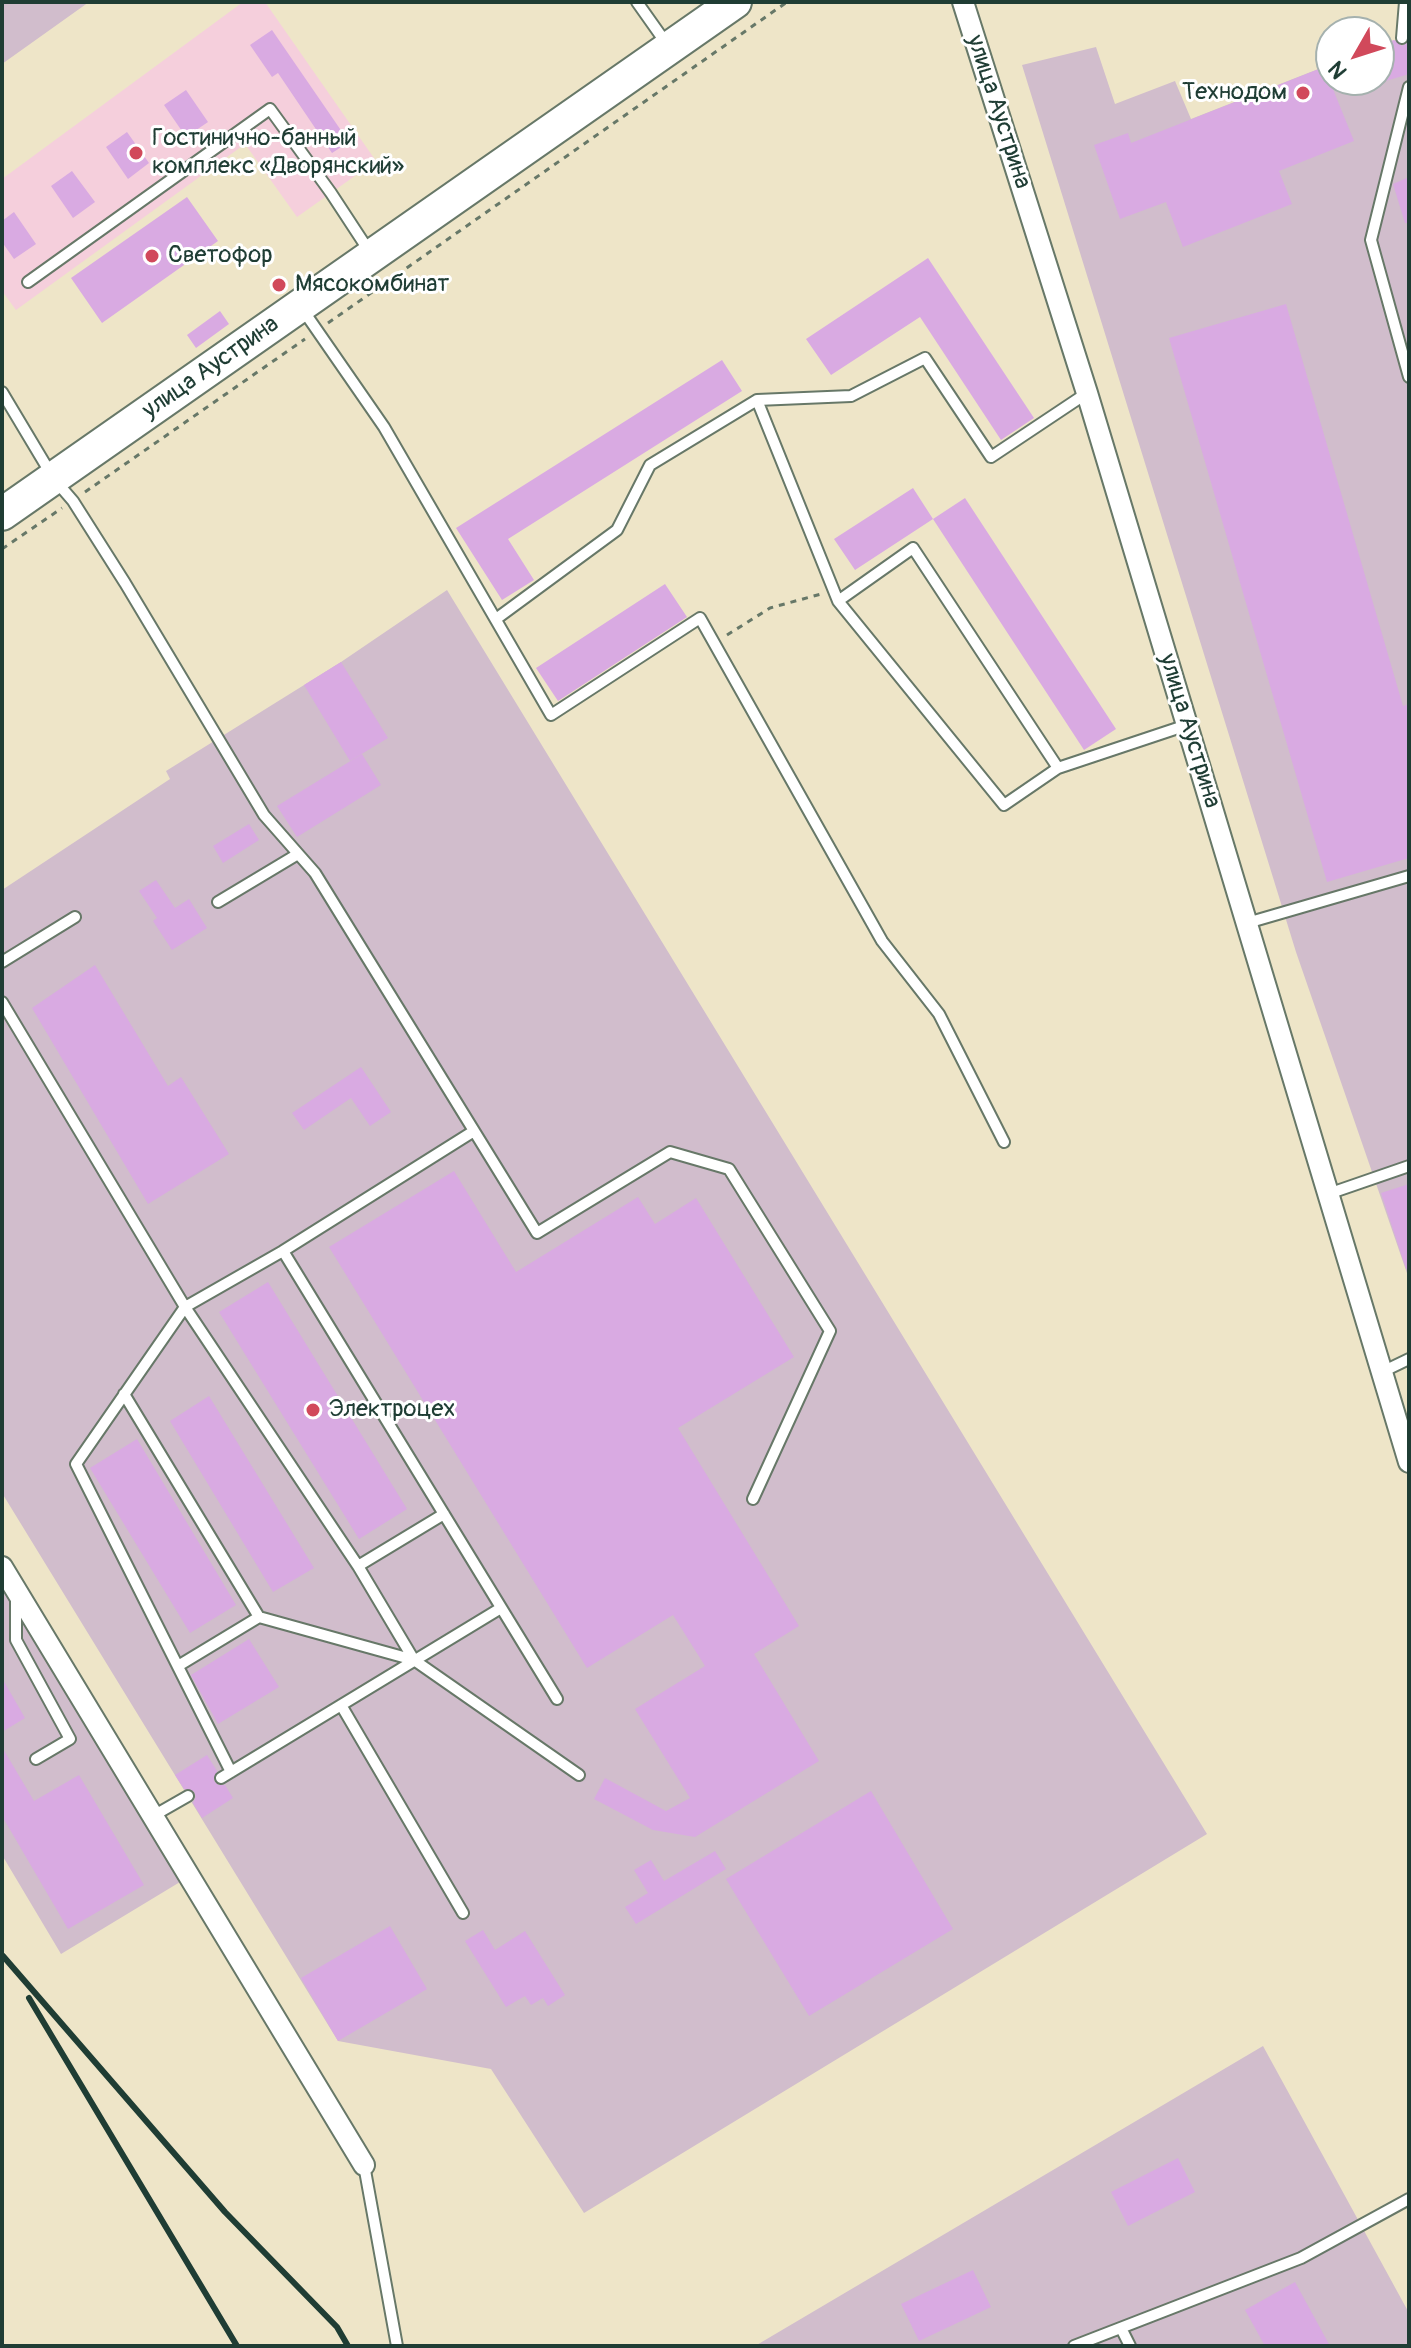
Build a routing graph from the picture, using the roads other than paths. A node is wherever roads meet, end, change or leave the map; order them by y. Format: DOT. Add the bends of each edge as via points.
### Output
graph roads {
  1 [pos="637,2"];
  2 [pos="735,2"];
  3 [pos="963,2"];
  4 [pos="1405,2"];
  5 [pos="1402,38"];
  6 [pos="669,48"];
  7 [pos="1409,87"];
  8 [pos="372,256"];
  9 [pos="28,282"];
  10 [pos="308,318"];
  11 [pos="1409,377"];
  12 [pos="2,392"];
  13 [pos="1087,393"];
  14 [pos="757,400"];
  15 [pos="63,490"];
  16 [pos="2,514"];
  17 [pos="835,596"];
  18 [pos="496,619"];
  19 [pos="1187,725"];
  20 [pos="1058,768"];
  21 [pos="298,854"];
  22 [pos="1409,876"];
  23 [pos="218,902"];
  24 [pos="75,917"];
  25 [pos="1247,923"];
  26 [pos="2,962"];
  27 [pos="2,1002"];
  28 [pos="474,1131"];
  29 [pos="1004,1142"];
  30 [pos="1409,1166"];
  31 [pos="1328,1194"];
  32 [pos="283,1251"];
  33 [pos="185,1307"];
  34 [pos="1409,1359"];
  35 [pos="1382,1372"];
  36 [pos="124,1394"];
  37 [pos="1407,1449"];
  38 [pos="753,1499"];
  39 [pos="444,1514"];
  40 [pos="358,1566"];
  41 [pos="2,1567"];
  42 [pos="16,1590"];
  43 [pos="501,1608"];
  44 [pos="259,1617"];
  45 [pos="414,1660"];
  46 [pos="178,1666"];
  47 [pos="557,1699"];
  48 [pos="341,1705"];
  49 [pos="36,1759"];
  50 [pos="579,1775"];
  51 [pos="188,1796"];
  52 [pos="153,1816"];
  53 [pos="463,1913"];
  54 [pos="364,2165"];
  55 [pos="1409,2199"];
  56 [pos="1121,2328"];
  57 [pos="397,2346"];
  58 [pos="1074,2346"];
  59 [pos="1130,2346"];
  1 -- 6 [label="lane"];
  2 -- 6 [label="main road, улица Аустрина"];
  3 -- 13 [label="street, улица Аустрина"];
  4 -- 5 [label="lane"];
  6 -- 8 [label="main road, улица Аустрина"];
  7 -- 11 [label="lane" via="1371,240"];
  8 -- 9 [label="lane" via="270,109"];
  8 -- 10 [label="main road, улица Аустрина"];
  10 -- 15 [label="main road, улица Аустрина"];
  10 -- 18 [label="lane" via="384,427"];
  12 -- 15 [label="lane"];
  13 -- 14 [label="lane" via="991,457 925,358 851,396"];
  13 -- 19 [label="street, улица Аустрина"];
  14 -- 17 [label="lane"];
  14 -- 18 [label="lane" via="650,465 617,530"];
  15 -- 16 [label="main road, улица Аустрина"];
  15 -- 21 [label="lane" via="264,815"];
  17 -- 20 [label="lane" via="1004,805"];
  17 -- 20 [label="lane" via="913,548"];
  18 -- 29 [label="lane" via="551,715 700,618 882,941 939,1014"];
  19 -- 20 [label="lane"];
  19 -- 25 [label="street, улица Аустрина"];
  21 -- 23 [label="lane"];
  21 -- 28 [label="lane" via="315,873"];
  22 -- 25 [label="lane"];
  24 -- 26 [label="lane"];
  25 -- 31 [label="street, улица Аустрина"];
  27 -- 33 [label="lane"];
  28 -- 32 [label="lane"];
  28 -- 38 [label="lane" via="537,1233 670,1152 729,1169 830,1331"];
  30 -- 31 [label="lane"];
  31 -- 35 [label="street, улица Аустрина"];
  32 -- 33 [label="lane"];
  32 -- 39 [label="lane"];
  33 -- 36 [label="lane"];
  33 -- 40 [label="lane"];
  34 -- 35 [label="lane"];
  35 -- 37 [label="street, улица Аустрина"];
  36 -- 44 [label="lane"];
  36 -- 46 [label="lane" via="76,1464"];
  39 -- 40 [label="lane"];
  39 -- 43 [label="lane"];
  40 -- 45 [label="lane"];
  41 -- 42 [label="street"];
  42 -- 49 [label="lane" via="16,1640 70,1739"];
  42 -- 52 [label="street"];
  43 -- 45 [label="lane"];
  43 -- 47 [label="lane"];
  44 -- 45 [label="lane"];
  44 -- 46 [label="lane"];
  45 -- 48 [label="lane"];
  45 -- 50 [label="lane"];
  46 -- 48 [label="lane" via="226,1775"];
  48 -- 53 [label="lane"];
  51 -- 52 [label="lane"];
  52 -- 54 [label="street"];
  54 -- 57 [label="lane"];
  55 -- 56 [label="lane" via="1301,2258"];
  56 -- 58 [label="lane"];
  56 -- 59 [label="lane"];
}
